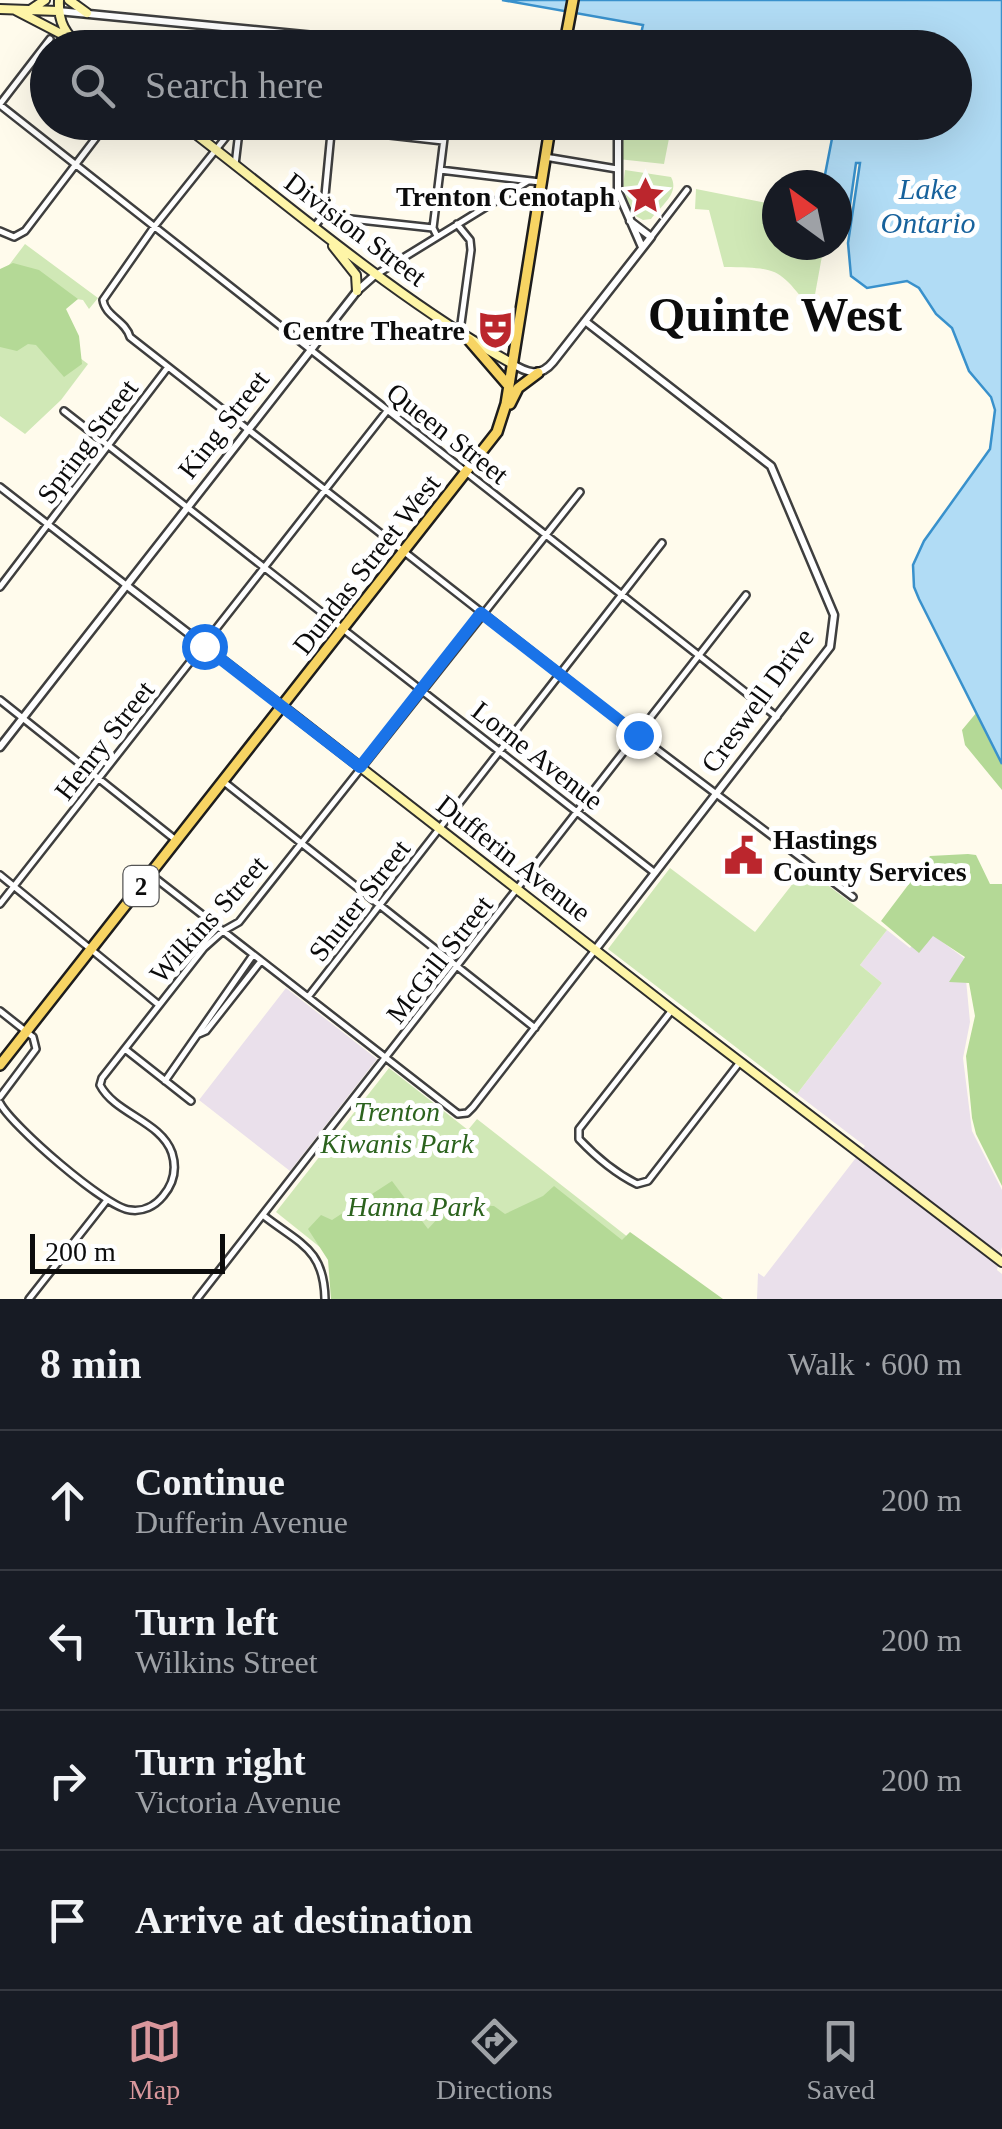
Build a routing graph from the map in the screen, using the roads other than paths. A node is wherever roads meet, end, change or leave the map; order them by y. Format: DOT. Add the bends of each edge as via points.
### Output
graph roads {
  1 [pos="44,0"];
  2 [pos="59,0"];
  3 [pos="69,0"];
  4 [pos="573,0"];
  5 [pos="15,10"];
  6 [pos="30,10"];
  7 [pos="58,10"];
  8 [pos="1,12"];
  9 [pos="87,13"];
  10 [pos="249,27"];
  11 [pos="57,30"];
  12 [pos="66,30"];
  13 [pos="249,30"];
  14 [pos="277,30"];
  15 [pos="568,30"];
  16 [pos="30,65"];
  17 [pos="0,104"];
  18 [pos="30,128"];
  19 [pos="44,140"];
  20 [pos="94,140"];
  21 [pos="203,140"];
  22 [pos="224,140"];
  23 [pos="237,140"];
  24 [pos="331,140"];
  25 [pos="437,140"];
  26 [pos="548,140"];
  27 [pos="618,140"];
  28 [pos="444,141"];
  29 [pos="216,150"];
  30 [pos="545,157"];
  31 [pos="235,164"];
  32 [pos="75,165"];
  33 [pos="617,169"];
  34 [pos="440,170"];
  35 [pos="528,181"];
  36 [pos="540,182"];
  37 [pos="687,190"];
  38 [pos="323,216"];
  39 [pos="630,222"];
  40 [pos="456,224"];
  41 [pos="314,227"];
  42 [pos="154,228"];
  43 [pos="434,228"];
  44 [pos="0,232"];
  45 [pos="437,236"];
  46 [pos="651,236"];
  47 [pos="328,238"];
  48 [pos="642,248"];
  49 [pos="376,274"];
  50 [pos="357,291"];
  51 [pos="586,321"];
  52 [pos="460,334"];
  53 [pos="470,340"];
  54 [pos="310,350"];
  55 [pos="511,364"];
  56 [pos="168,367"];
  57 [pos="538,373"];
  58 [pos="509,387"];
  59 [pos="387,410"];
  60 [pos="64,412"];
  61 [pos="504,415"];
  62 [pos="248,428"];
  63 [pos="108,446"];
  64 [pos="466,473"];
  65 [pos="0,487"];
  66 [pos="325,490"];
  67 [pos="580,492"];
  68 [pos="186,508"];
  69 [pos="48,524"];
  70 [pos="544,534"];
  71 [pos="662,543"];
  72 [pos="403,552"];
  73 [pos="265,568"];
  74 [pos="126,585"];
  75 [pos="0,587"];
  76 [pos="746,594"];
  77 [pos="622,595"];
  78 [pos="481,613"];
  79 [pos="343,629"];
  80 [pos="204,646"];
  81 [pos="699,657"];
  82 [pos="560,673"];
  83 [pos="422,690"];
  84 [pos="0,700"];
  85 [pos="282,706"];
  86 [pos="777,717"];
  87 [pos="22,718"];
  88 [pos="638,735"];
  89 [pos="0,747"];
  90 [pos="501,752"];
  91 [pos="360,767"];
  92 [pos="99,779"];
  93 [pos="224,782"];
  94 [pos="717,794"];
  95 [pos="578,812"];
  96 [pos="440,830"];
  97 [pos="176,841"];
  98 [pos="300,844"];
  99 [pos="655,873"];
  100 [pos="150,874"];
  101 [pos="0,875"];
  102 [pos="14,886"];
  103 [pos="518,890"];
  104 [pos="853,897"];
  105 [pos="0,904"];
  106 [pos="380,906"];
  107 [pos="223,930"];
  108 [pos="91,950"];
  109 [pos="595,950"];
  110 [pos="254,955"];
  111 [pos="261,962"];
  112 [pos="458,966"];
  113 [pos="308,997"];
  114 [pos="159,1004"];
  115 [pos="672,1010"];
  116 [pos="0,1011"];
  117 [pos="535,1028"];
  118 [pos="26,1032"];
  119 [pos="199,1034"];
  120 [pos="125,1049"];
  121 [pos="387,1058"];
  122 [pos="740,1062"];
  123 [pos="0,1065"];
  124 [pos="165,1080"];
  125 [pos="0,1100"];
  126 [pos="190,1101"];
  127 [pos="107,1200"];
  128 [pos="264,1216"];
  129 [pos="1002,1262"];
  130 [pos="199,1296"];
  131 [pos="29,1299"];
  132 [pos="208,1299"];
  133 [pos="324,1299"];
  1 -- 6 [label="main road"];
  2 -- 7 [label="main road"];
  3 -- 9 [label="main road"];
  4 -- 15 [label="main road"];
  5 -- 6 [label="main road"];
  5 -- 8 [label="main road"];
  5 -- 11 [label="main road"];
  6 -- 7 [label="main road"];
  7 -- 9 [label="street"];
  7 -- 12 [label="main road"];
  9 -- 10 [label="street"];
  10 -- 13 [label="street"];
  10 -- 14 [label="street"];
  16 -- 17 [label="street"];
  17 -- 18 [label="street, Queen Street"];
  19 -- 32 [label="street, Queen Street"];
  20 -- 32 [label="street"];
  21 -- 29 [label="main road, Division Street"];
  22 -- 29 [label="street"];
  23 -- 31 [label="street"];
  24 -- 38 [label="street"];
  25 -- 28 [label="street"];
  26 -- 30 [label="main road, Dundas Street West"];
  27 -- 33 [label="street"];
  28 -- 34 [label="street"];
  29 -- 31 [label="main road, Division Street"];
  29 -- 42 [label="street"];
  30 -- 33 [label="street"];
  30 -- 36 [label="main road, Dundas Street West"];
  31 -- 41 [label="main road, Division Street"];
  32 -- 42 [label="street, Queen Street"];
  32 -- 44 [label="street" via="25,231 14,237"];
  33 -- 39 [label="street"];
  34 -- 35 [label="street"];
  34 -- 43 [label="street"];
  35 -- 36 [label="street"];
  35 -- 40 [label="street, King Street"];
  36 -- 55 [label="main road, Dundas Street West"];
  37 -- 46 [label="street"];
  38 -- 41 [label="street"];
  38 -- 43 [label="street"];
  39 -- 46 [label="street"];
  39 -- 48 [label="street"];
  40 -- 45 [label="street, King Street"];
  40 -- 52 [label="street" via="471,250"];
  41 -- 47 [label="main road, Division Street"];
  42 -- 54 [label="street, Queen Street"];
  42 -- 56 [label="street" via="103,300 130,337"];
  43 -- 45 [label="street"];
  45 -- 49 [label="street, King Street"];
  46 -- 48 [label="street"];
  47 -- 49 [label="main road, Division Street"];
  47 -- 50 [label="main road" via="356,275"];
  48 -- 51 [label="street"];
  49 -- 50 [label="street, King Street"];
  49 -- 52 [label="main road, Division Street"];
  50 -- 54 [label="street, King Street"];
  51 -- 57 [label="street"];
  51 -- 86 [label="street, Creswell Drive" via="771,466 834,614 830,648"];
  52 -- 53 [label="main road, Division Street"];
  53 -- 55 [label="main road, Division Street"];
  53 -- 58 [label="main road"];
  54 -- 59 [label="street, Queen Street"];
  54 -- 62 [label="street, King Street"];
  55 -- 57 [label="street"];
  55 -- 58 [label="main road, Dundas Street West / 2"];
  56 -- 62 [label="street"];
  56 -- 63 [label="street, Spring Street"];
  57 -- 61 [label="main road" via="518,388"];
  58 -- 61 [label="main road, Dundas Street West / 2"];
  59 -- 64 [label="street, Queen Street"];
  59 -- 66 [label="street, Henry Street"];
  60 -- 63 [label="street, Lorne Avenue"];
  61 -- 64 [label="main road, Dundas Street West / 2"];
  62 -- 66 [label="street"];
  62 -- 68 [label="street, King Street"];
  63 -- 68 [label="street, Lorne Avenue"];
  63 -- 69 [label="street, Spring Street"];
  64 -- 70 [label="street, Queen Street"];
  64 -- 72 [label="main road, Dundas Street West / 2"];
  65 -- 69 [label="street, Dufferin Avenue"];
  66 -- 72 [label="street"];
  66 -- 73 [label="street, Henry Street"];
  67 -- 70 [label="street, Wilkins Street"];
  68 -- 73 [label="street, Lorne Avenue"];
  68 -- 74 [label="street, King Street"];
  69 -- 74 [label="street, Dufferin Avenue"];
  69 -- 75 [label="street, Spring Street"];
  70 -- 77 [label="street, Queen Street"];
  70 -- 78 [label="street, Wilkins Street"];
  71 -- 77 [label="street, Shuter Street"];
  72 -- 78 [label="street"];
  72 -- 79 [label="main road, Dundas Street West / 2"];
  73 -- 79 [label="street, Lorne Avenue"];
  73 -- 80 [label="street, Henry Street"];
  74 -- 80 [label="street, Dufferin Avenue"];
  74 -- 87 [label="street, King Street"];
  76 -- 81 [label="street, McGill Street"];
  77 -- 81 [label="street, Queen Street"];
  77 -- 82 [label="street, Shuter Street"];
  78 -- 82 [label="street"];
  78 -- 83 [label="street, Wilkins Street"];
  79 -- 83 [label="street, Lorne Avenue"];
  79 -- 85 [label="main road, Dundas Street West / 2"];
  80 -- 85 [label="street, Dufferin Avenue"];
  80 -- 92 [label="street, Henry Street"];
  81 -- 86 [label="street, Queen Street"];
  81 -- 88 [label="street, McGill Street"];
  82 -- 88 [label="street"];
  82 -- 90 [label="street, Shuter Street"];
  83 -- 90 [label="street, Lorne Avenue"];
  83 -- 91 [label="street, Wilkins Street"];
  84 -- 87 [label="street"];
  85 -- 91 [label="main road, Dufferin Avenue"];
  85 -- 93 [label="main road, Dundas Street West / 2"];
  86 -- 94 [label="street, Creswell Drive"];
  87 -- 89 [label="street, King Street"];
  87 -- 92 [label="street"];
  88 -- 94 [label="street"];
  88 -- 95 [label="street, McGill Street"];
  90 -- 95 [label="street, Lorne Avenue"];
  90 -- 96 [label="street, Shuter Street"];
  91 -- 96 [label="main road, Dufferin Avenue"];
  91 -- 98 [label="street, Wilkins Street"];
  92 -- 97 [label="street"];
  92 -- 102 [label="street, Henry Street"];
  93 -- 97 [label="main road, Dundas Street West / 2"];
  93 -- 98 [label="street"];
  94 -- 99 [label="street, Creswell Drive"];
  94 -- 104 [label="street"];
  95 -- 99 [label="street, Lorne Avenue"];
  95 -- 103 [label="street, McGill Street"];
  96 -- 103 [label="main road, Dufferin Avenue"];
  96 -- 106 [label="street, Shuter Street"];
  97 -- 100 [label="main road, Dundas Street West / 2"];
  98 -- 106 [label="street"];
  98 -- 107 [label="street, Wilkins Street" via="239,922"];
  99 -- 109 [label="street, Creswell Drive"];
  100 -- 107 [label="street"];
  100 -- 108 [label="main road, Dundas Street West / 2"];
  101 -- 102 [label="street"];
  102 -- 105 [label="street, Henry Street"];
  102 -- 108 [label="street"];
  103 -- 109 [label="main road, Dufferin Avenue"];
  103 -- 112 [label="street, McGill Street"];
  106 -- 112 [label="street"];
  106 -- 113 [label="street, Shuter Street"];
  107 -- 110 [label="street"];
  107 -- 114 [label="street, Wilkins Street"];
  108 -- 114 [label="street"];
  108 -- 118 [label="main road, Dundas Street West / 2"];
  109 -- 115 [label="main road, Dufferin Avenue"];
  109 -- 117 [label="street, Creswell Drive"];
  110 -- 111 [label="street"];
  110 -- 119 [label="street"];
  111 -- 113 [label="street"];
  111 -- 119 [label="street"];
  112 -- 117 [label="street"];
  112 -- 121 [label="street, McGill Street"];
  113 -- 121 [label="street"];
  114 -- 120 [label="street, Wilkins Street"];
  115 -- 122 [label="main road, Dufferin Avenue"];
  115 -- 122 [label="street" via="579,1130 586,1147 637,1184 648,1181"];
  116 -- 118 [label="street"];
  117 -- 121 [label="street, Creswell Drive" via="468,1113 458,1114"];
  118 -- 123 [label="main road, Dundas Street West / 2"];
  118 -- 125 [label="street" via="36,1048"];
  119 -- 124 [label="street"];
  120 -- 124 [label="street"];
  120 -- 127 [label="street, Wilkins Street" via="100,1085 171,1149 175,1169 166,1194 148,1208 132,1211"];
  121 -- 128 [label="street, McGill Street"];
  122 -- 129 [label="main road, Dufferin Avenue"];
  124 -- 126 [label="street"];
  125 -- 127 [label="street" via="24,1132"];
  127 -- 131 [label="street"];
  128 -- 130 [label="street, McGill Street"];
  128 -- 133 [label="street" via="314,1255 324,1275"];
  130 -- 132 [label="street"];
}
